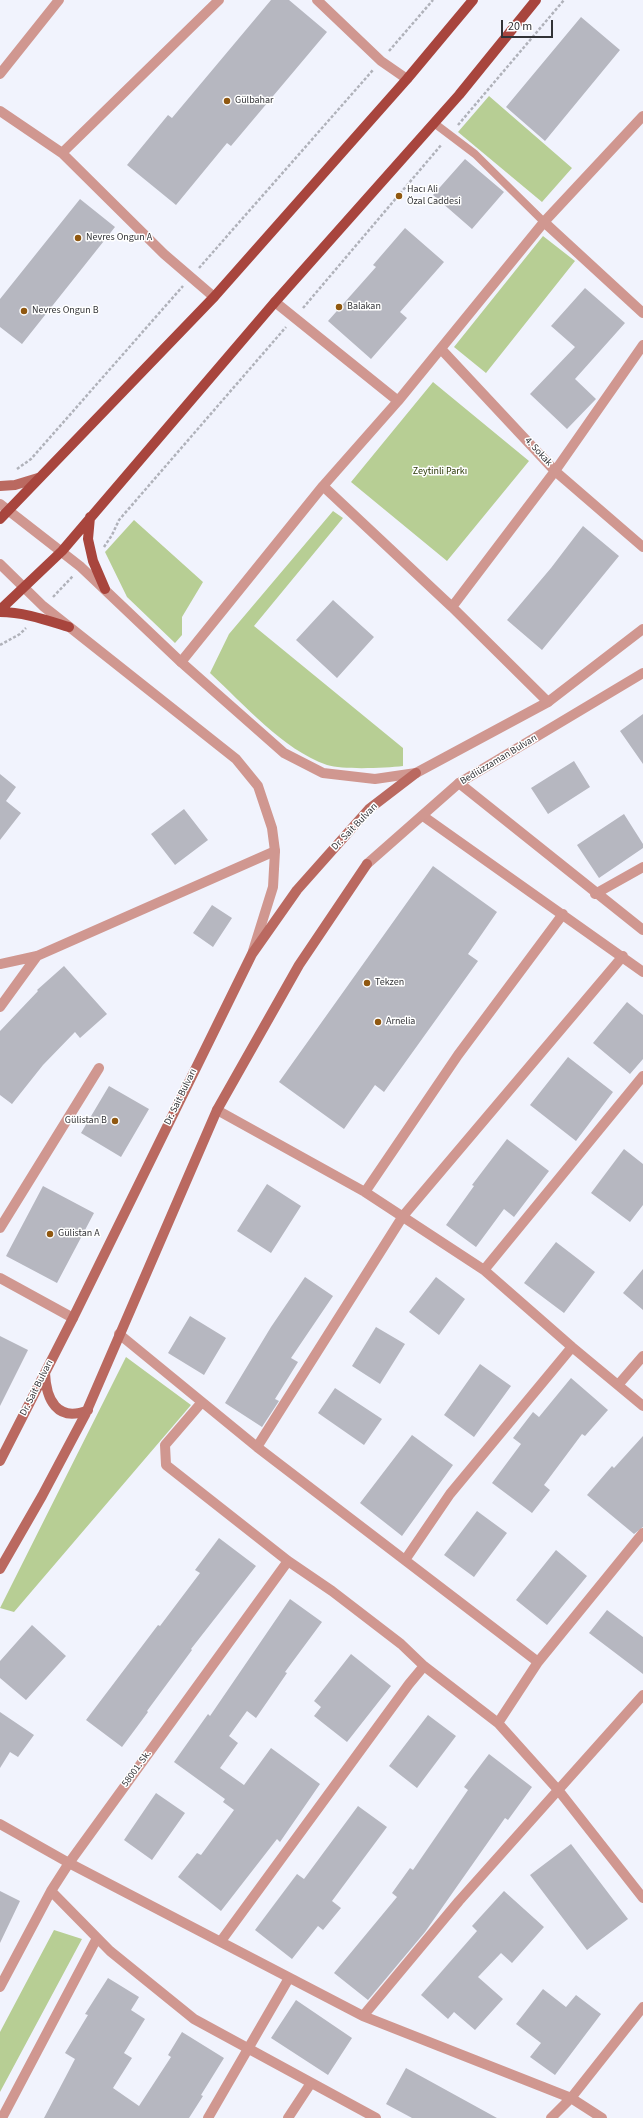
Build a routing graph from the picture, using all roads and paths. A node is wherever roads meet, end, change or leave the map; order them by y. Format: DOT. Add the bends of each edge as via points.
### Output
graph roads {
  1 [pos="58,0"];
  2 [pos="219,0"];
  3 [pos="317,0"];
  4 [pos="433,0"];
  5 [pos="473,0"];
  6 [pos="536,0"];
  7 [pos="381,61"];
  8 [pos="0,74"];
  9 [pos="407,79"];
  10 [pos="0,111"];
  11 [pos="643,116"];
  12 [pos="434,123"];
  13 [pos="62,153"];
  14 [pos="544,222"];
  15 [pos="191,277"];
  16 [pos="214,297"];
  17 [pos="275,302"];
  18 [pos="643,314"];
  19 [pos="643,344"];
  20 [pos="441,349"];
  21 [pos="398,401"];
  22 [pos="555,471"];
  23 [pos="12,473"];
  24 [pos="38,478"];
  25 [pos="0,486"];
  26 [pos="323,486"];
  27 [pos="0,504"];
  28 [pos="9,510"];
  29 [pos="90,517"];
  30 [pos="0,519"];
  31 [pos="643,547"];
  32 [pos="62,551"];
  33 [pos="0,564"];
  34 [pos="24,588"];
  35 [pos="105,589"];
  36 [pos="452,607"];
  37 [pos="0,611"];
  38 [pos="69,628"];
  39 [pos="643,629"];
  40 [pos="181,662"];
  41 [pos="643,673"];
  42 [pos="548,702"];
  43 [pos="416,773"];
  44 [pos="459,783"];
  45 [pos="423,816"];
  46 [pos="275,851"];
  47 [pos="367,864"];
  48 [pos="643,867"];
  49 [pos="596,894"];
  50 [pos="563,914"];
  51 [pos="643,930"];
  52 [pos="252,954"];
  53 [pos="37,956"];
  54 [pos="623,956"];
  55 [pos="0,964"];
  56 [pos="643,972"];
  57 [pos="0,1007"];
  58 [pos="100,1068"];
  59 [pos="643,1076"];
  60 [pos="217,1110"];
  61 [pos="365,1192"];
  62 [pos="403,1216"];
  63 [pos="0,1228"];
  64 [pos="484,1270"];
  65 [pos="0,1278"];
  66 [pos="73,1318"];
  67 [pos="119,1334"];
  68 [pos="572,1347"];
  69 [pos="643,1356"];
  70 [pos="45,1373"];
  71 [pos="618,1385"];
  72 [pos="202,1402"];
  73 [pos="643,1406"];
  74 [pos="88,1410"];
  75 [pos="257,1447"];
  76 [pos="0,1461"];
  77 [pos="643,1533"];
  78 [pos="405,1560"];
  79 [pos="288,1561"];
  80 [pos="0,1570"];
  81 [pos="538,1662"];
  82 [pos="424,1666"];
  83 [pos="643,1695"];
  84 [pos="498,1723"];
  85 [pos="559,1791"];
  86 [pos="0,1824"];
  87 [pos="69,1863"];
  88 [pos="51,1891"];
  89 [pos="643,1898"];
  90 [pos="97,1938"];
  91 [pos="221,1941"];
  92 [pos="288,1978"];
  93 [pos="0,1987"];
  94 [pos="643,2007"];
  95 [pos="363,2016"];
  96 [pos="247,2049"];
  97 [pos="311,2083"];
  98 [pos="570,2098"];
  99 [pos="2,2118"];
  100 [pos="208,2118"];
  101 [pos="288,2118"];
  102 [pos="376,2118"];
  103 [pos="551,2118"];
  104 [pos="602,2118"];
  1 -- 8 [label="street"];
  2 -- 13 [label="street"];
  3 -- 7 [label="street"];
  4 -- 7 [label="path"];
  5 -- 9 [label="main road"];
  6 -- 12 [label="main road"];
  7 -- 9 [label="street"];
  7 -- 15 [label="path"];
  9 -- 16 [label="main road"];
  10 -- 13 [label="street"];
  11 -- 14 [label="street"];
  12 -- 14 [label="lane" via="476,154"];
  12 -- 17 [label="main road"];
  13 -- 15 [label="street" via="164,254"];
  14 -- 18 [label="street"];
  14 -- 20 [label="street"];
  15 -- 16 [label="street"];
  15 -- 23 [label="path" via="31,459"];
  16 -- 24 [label="main road"];
  17 -- 21 [label="street"];
  17 -- 29 [label="main road"];
  19 -- 22 [label="street"];
  20 -- 21 [label="street"];
  20 -- 22 [label="street, 4. Sokak"];
  21 -- 26 [label="street"];
  22 -- 31 [label="street, 4. Sokak"];
  22 -- 36 [label="street"];
  24 -- 25 [label="main road"];
  24 -- 28 [label="main road"];
  26 -- 36 [label="street"];
  26 -- 40 [label="street"];
  27 -- 28 [label="street"];
  28 -- 30 [label="main road"];
  28 -- 32 [label="street"];
  29 -- 32 [label="main road"];
  29 -- 35 [label="main road" via="88,539 93,561"];
  32 -- 34 [label="main road"];
  32 -- 35 [label="street"];
  33 -- 34 [label="street"];
  34 -- 37 [label="main road"];
  34 -- 38 [label="street"];
  35 -- 40 [label="street"];
  36 -- 42 [label="street"];
  37 -- 38 [label="main road" via="36,616"];
  38 -- 46 [label="street" via="236,759 258,786 272,828"];
  39 -- 42 [label="street"];
  40 -- 43 [label="street" via="284,753 323,773 375,779"];
  41 -- 44 [label="street, Bediüzzaman Bulvarı"];
  42 -- 43 [label="street"];
  43 -- 52 [label="main road, Dr. Sait Bulvarı" via="369,809 296,890"];
  44 -- 45 [label="street, Bediüzzaman Bulvarı"];
  44 -- 49 [label="street"];
  45 -- 47 [label="street, Bediüzzaman Bulvarı"];
  45 -- 50 [label="street"];
  46 -- 52 [label="street" via="273,887"];
  46 -- 53 [label="street"];
  47 -- 60 [label="main road" via="299,965"];
  48 -- 49 [label="street"];
  49 -- 51 [label="street"];
  50 -- 54 [label="street"];
  50 -- 61 [label="street" via="458,1054"];
  52 -- 66 [label="main road, Dr. Sait Bulvarı"];
  53 -- 55 [label="street"];
  53 -- 57 [label="street"];
  54 -- 56 [label="street"];
  54 -- 62 [label="street"];
  58 -- 63 [label="street"];
  59 -- 64 [label="street"];
  60 -- 61 [label="street"];
  60 -- 67 [label="main road"];
  61 -- 62 [label="street"];
  62 -- 64 [label="street"];
  62 -- 75 [label="street"];
  64 -- 68 [label="street"];
  65 -- 66 [label="street"];
  66 -- 70 [label="main road, Dr. Sait Bulvarı"];
  67 -- 72 [label="street"];
  67 -- 74 [label="main road"];
  68 -- 71 [label="street"];
  68 -- 78 [label="street" via="450,1494"];
  69 -- 71 [label="street"];
  70 -- 74 [label="main road" via="46,1390 54,1404 69,1414"];
  70 -- 76 [label="main road, Dr. Sait Bulvarı"];
  71 -- 73 [label="street"];
  72 -- 75 [label="street"];
  72 -- 79 [label="street" via="165,1445 166,1465"];
  74 -- 80 [label="main road"];
  75 -- 78 [label="street"];
  77 -- 81 [label="street"];
  78 -- 81 [label="street"];
  79 -- 82 [label="street" via="332,1590 401,1644"];
  79 -- 87 [label="street, 58001. Sk."];
  81 -- 84 [label="street"];
  82 -- 84 [label="street"];
  82 -- 91 [label="street"];
  83 -- 85 [label="street"];
  84 -- 85 [label="street"];
  85 -- 89 [label="street"];
  85 -- 95 [label="street" via="459,1901"];
  86 -- 87 [label="street"];
  87 -- 88 [label="street, 58001. Sk."];
  87 -- 91 [label="street"];
  88 -- 90 [label="street"];
  88 -- 93 [label="street, 58001. Sk."];
  90 -- 96 [label="street" via="194,2019"];
  90 -- 99 [label="street"];
  91 -- 92 [label="street"];
  92 -- 95 [label="street"];
  92 -- 96 [label="street"];
  94 -- 98 [label="street"];
  95 -- 98 [label="street"];
  96 -- 97 [label="street"];
  96 -- 100 [label="street"];
  97 -- 101 [label="street"];
  97 -- 102 [label="street"];
  98 -- 103 [label="street"];
  98 -- 104 [label="street"];
}
